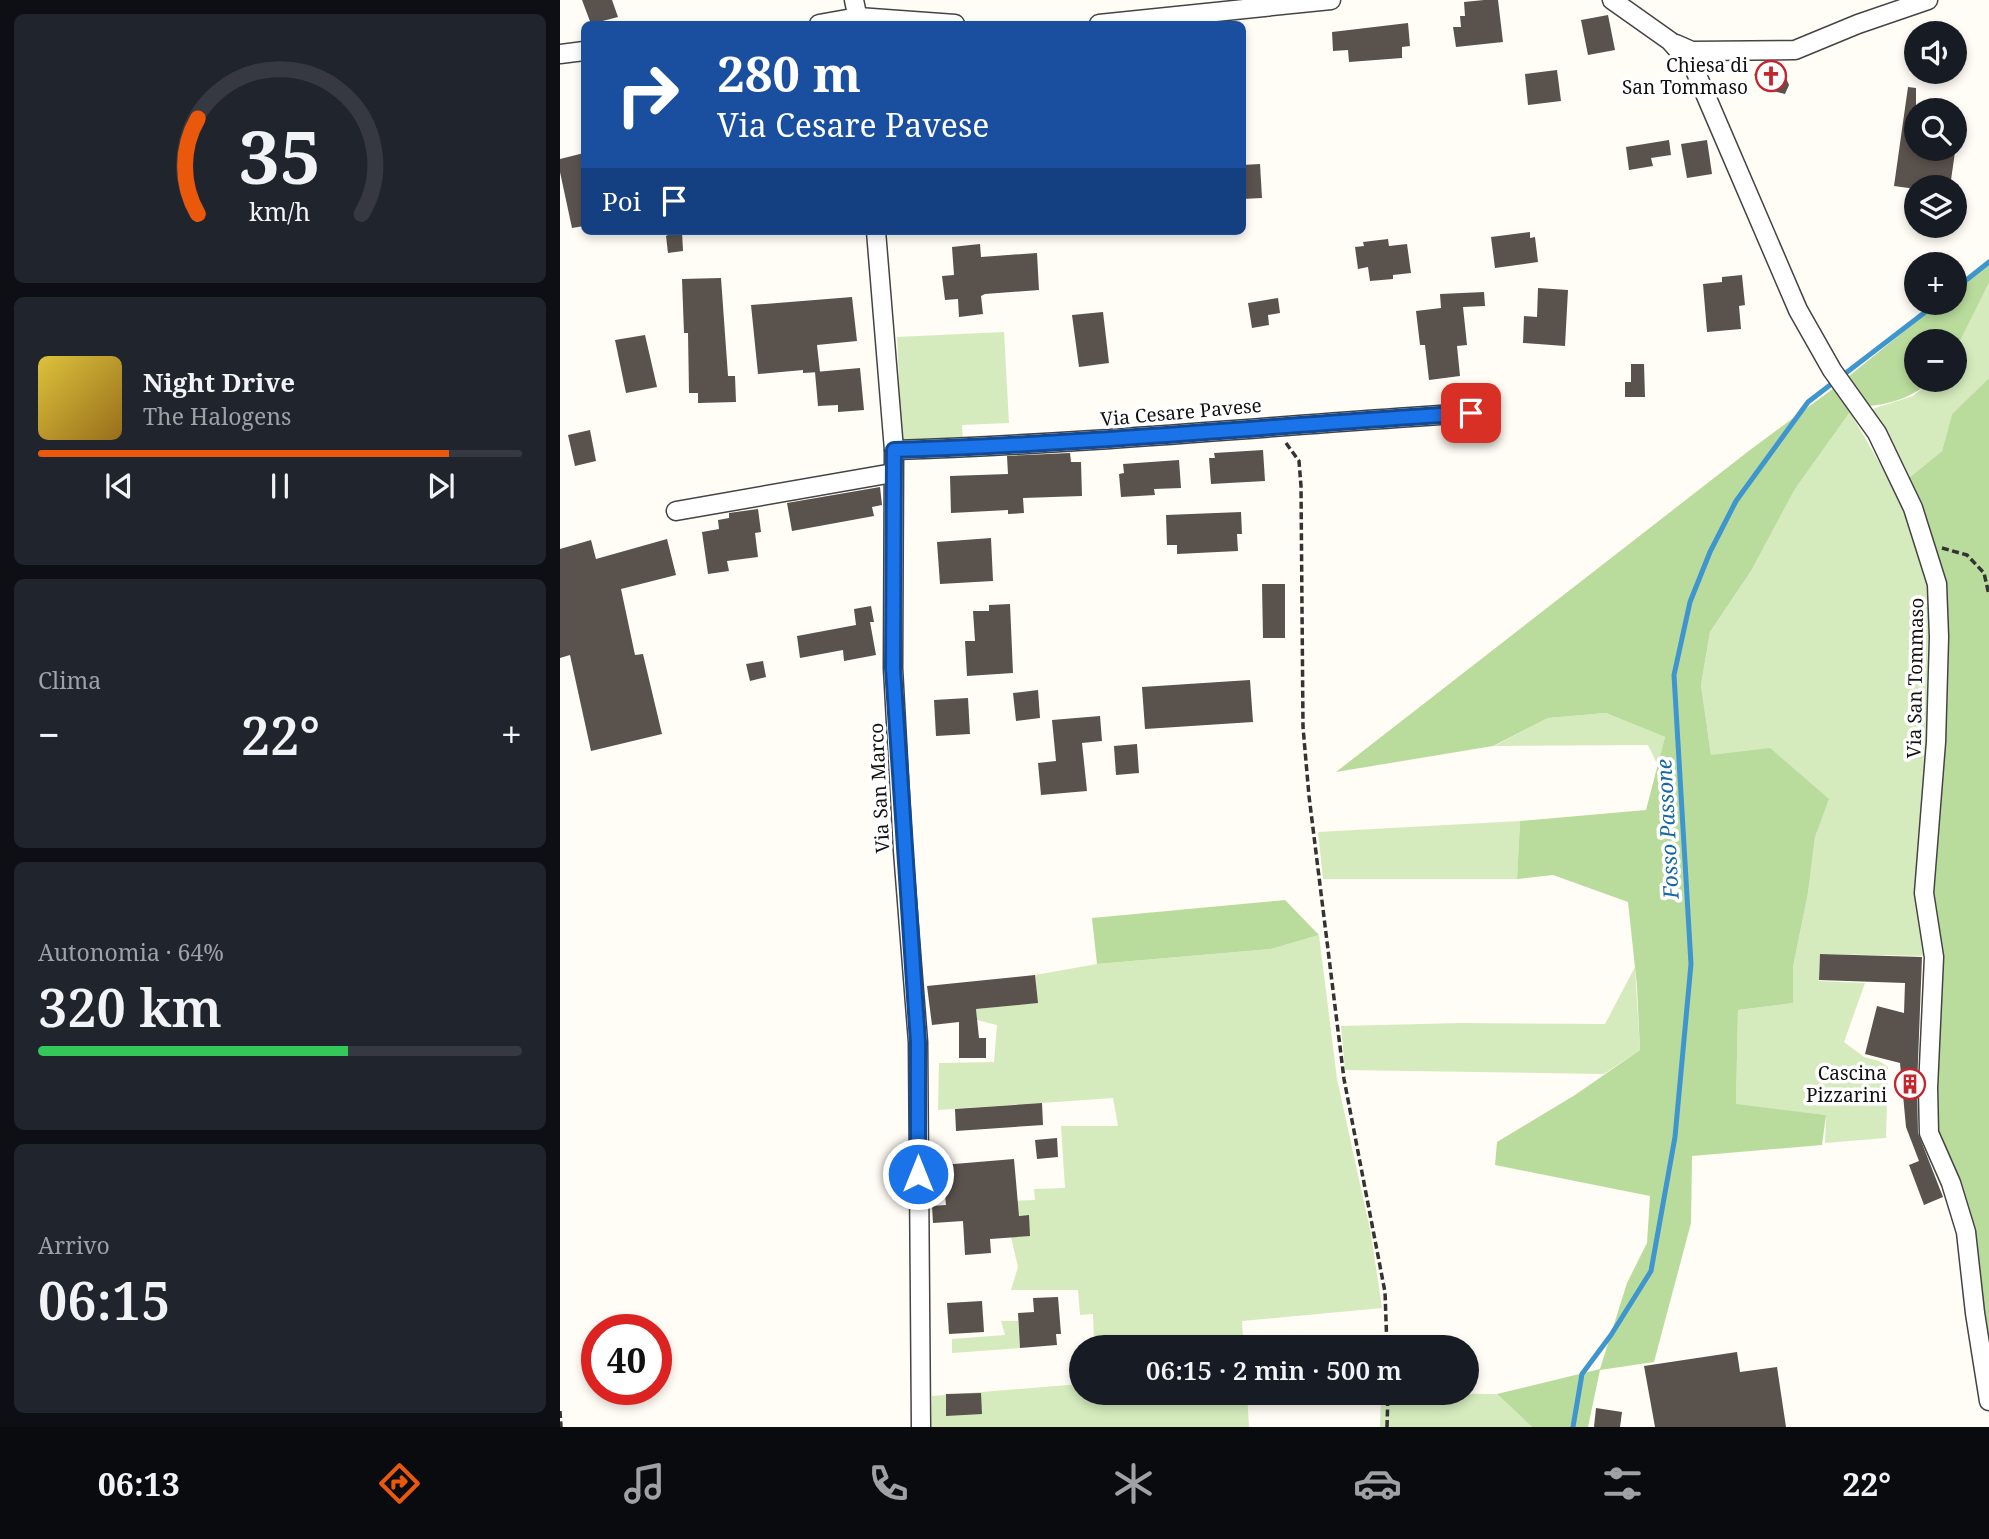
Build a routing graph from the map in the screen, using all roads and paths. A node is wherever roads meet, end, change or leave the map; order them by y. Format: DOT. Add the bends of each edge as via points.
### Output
graph roads {
  1 [pos="1331,0"];
  2 [pos="1612,0"];
  3 [pos="1928,0"];
  4 [pos="857,14"];
  5 [pos="830,21"];
  6 [pos="925,21"];
  7 [pos="1128,21"];
  8 [pos="1670,41"];
  9 [pos="581,51"];
  10 [pos="560,54"];
  11 [pos="876,235"];
  12 [pos="1471,413"];
  13 [pos="1268,425"];
  14 [pos="894,450"];
  15 [pos="893,473"];
  16 [pos="677,511"];
  17 [pos="1923,541"];
  18 [pos="1989,596"];
  19 [pos="1387,1335"];
  20 [pos="1989,1401"];
  21 [pos="1388,1405"];
  22 [pos="560,1411"];
  23 [pos="561,1427"];
  24 [pos="921,1427"];
  25 [pos="1387,1427"];
  1 -- 7 [label="street"];
  2 -- 8 [label="street, Via San Tommaso"];
  3 -- 8 [label="street" via="1795,50 1692,51"];
  4 -- 5 [label="street"];
  4 -- 6 [label="street"];
  8 -- 17 [label="street, Via San Tommaso" via="1694,68 1798,310 1832,370 1877,433 1913,508"];
  9 -- 10 [label="street"];
  11 -- 14 [label="street, Via San Marco"];
  12 -- 13 [label="street, Via Cesare Pavese"];
  13 -- 14 [label="street, Via Cesare Pavese" via="1018,446"];
  13 -- 19 [label="path" via="1299,461 1303,727 1309,796 1344,1079 1385,1292"];
  14 -- 15 [label="street, Via San Marco"];
  15 -- 16 [label="street"];
  15 -- 24 [label="street, Via San Marco" via="893,668 918,1042"];
  17 -- 18 [label="path" via="1967,555 1984,573"];
  17 -- 20 [label="street, Via San Tommaso" via="1937,584 1939,637 1924,893 1934,957 1929,1133 1966,1232"];
  21 -- 25 [label="path"];
  22 -- 23 [label="path"];
}
